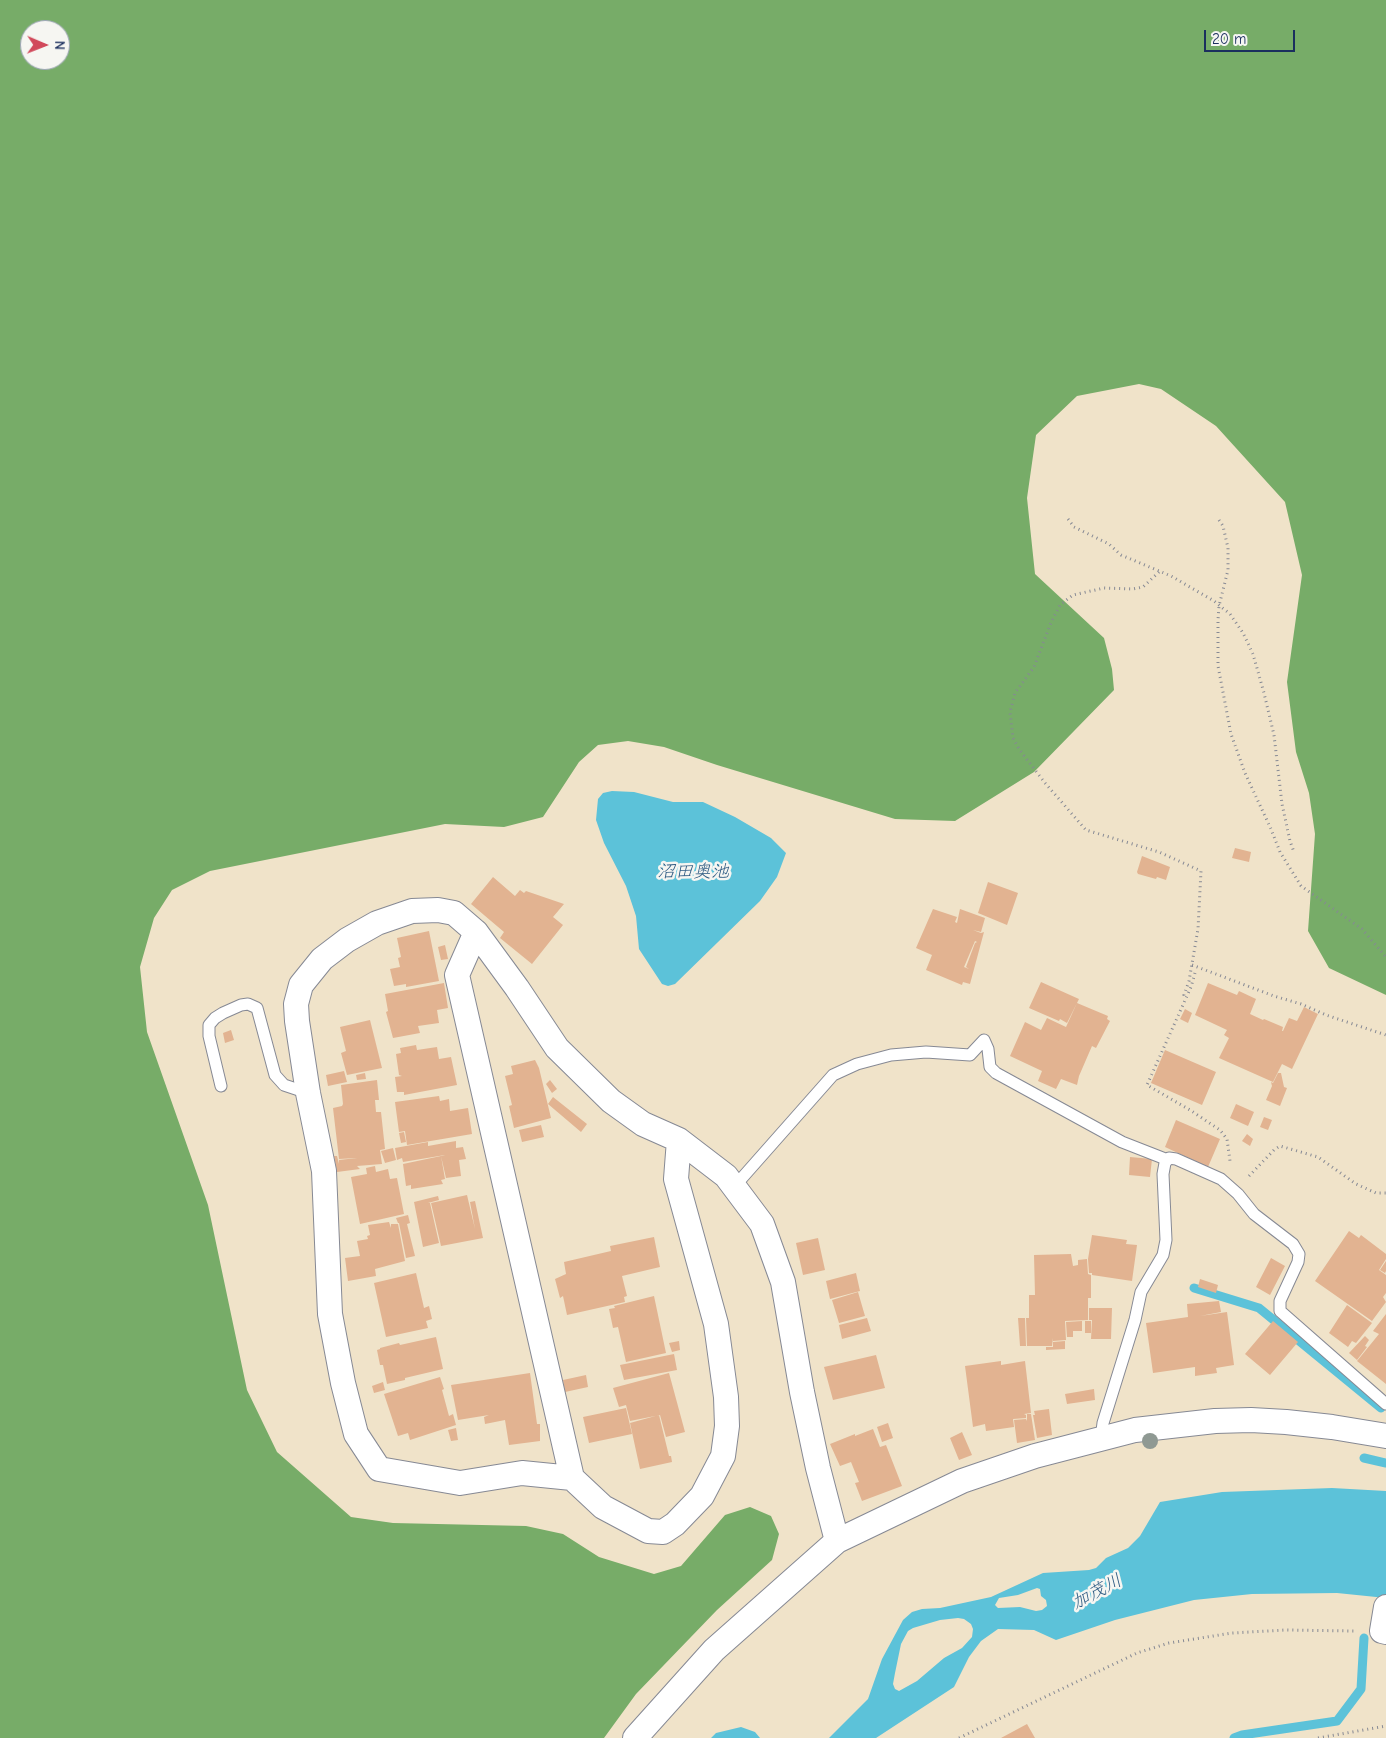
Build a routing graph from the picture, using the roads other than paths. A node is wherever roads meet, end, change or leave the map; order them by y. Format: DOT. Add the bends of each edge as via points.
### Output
graph roads {
  1 [pos="476,932"];
  2 [pos="221,1086"];
  3 [pos="308,1093"];
  4 [pos="679,1140"];
  5 [pos="1168,1160"];
  6 [pos="734,1187"];
  7 [pos="1386,1404"];
  8 [pos="1386,1436"];
  9 [pos="1101,1439"];
  10 [pos="572,1478"];
  11 [pos="837,1540"];
  12 [pos="635,1738"];
  1 -- 3 [label="street" via="454,913 412,911 377,923 322,959 301,985 296,1004"];
  1 -- 4 [label="street" via="557,1048 611,1101 643,1124"];
  1 -- 10 [label="street" via="457,975"];
  2 -- 3 [label="lane" via="209,1025 223,1013 248,1004 257,1008 275,1075 284,1085"];
  3 -- 10 [label="street" via="324,1171 330,1314 343,1383 356,1434 379,1469 460,1483 522,1473"];
  4 -- 6 [label="street" via="726,1176"];
  4 -- 10 [label="street" via="676,1179 716,1324 723,1369 727,1426 723,1456 702,1496 663,1532 648,1531 603,1507"];
  5 -- 6 [label="lane" via="1122,1142 996,1073 990,1067 984,1040 970,1055 926,1052 891,1055 857,1064 833,1075"];
  5 -- 7 [label="lane" via="1176,1159 1221,1179 1254,1214 1298,1249 1298,1262 1280,1301 1280,1311"];
  5 -- 9 [label="lane" via="1163,1174 1166,1232 1163,1255 1140,1292"];
  6 -- 11 [label="street" via="762,1224 783,1282 802,1392"];
  8 -- 9 [label="street" via="1332,1427 1251,1420 1135,1430"];
  9 -- 11 [label="street" via="1035,1456 962,1481"];
  11 -- 12 [label="street" via="714,1650"];
}
